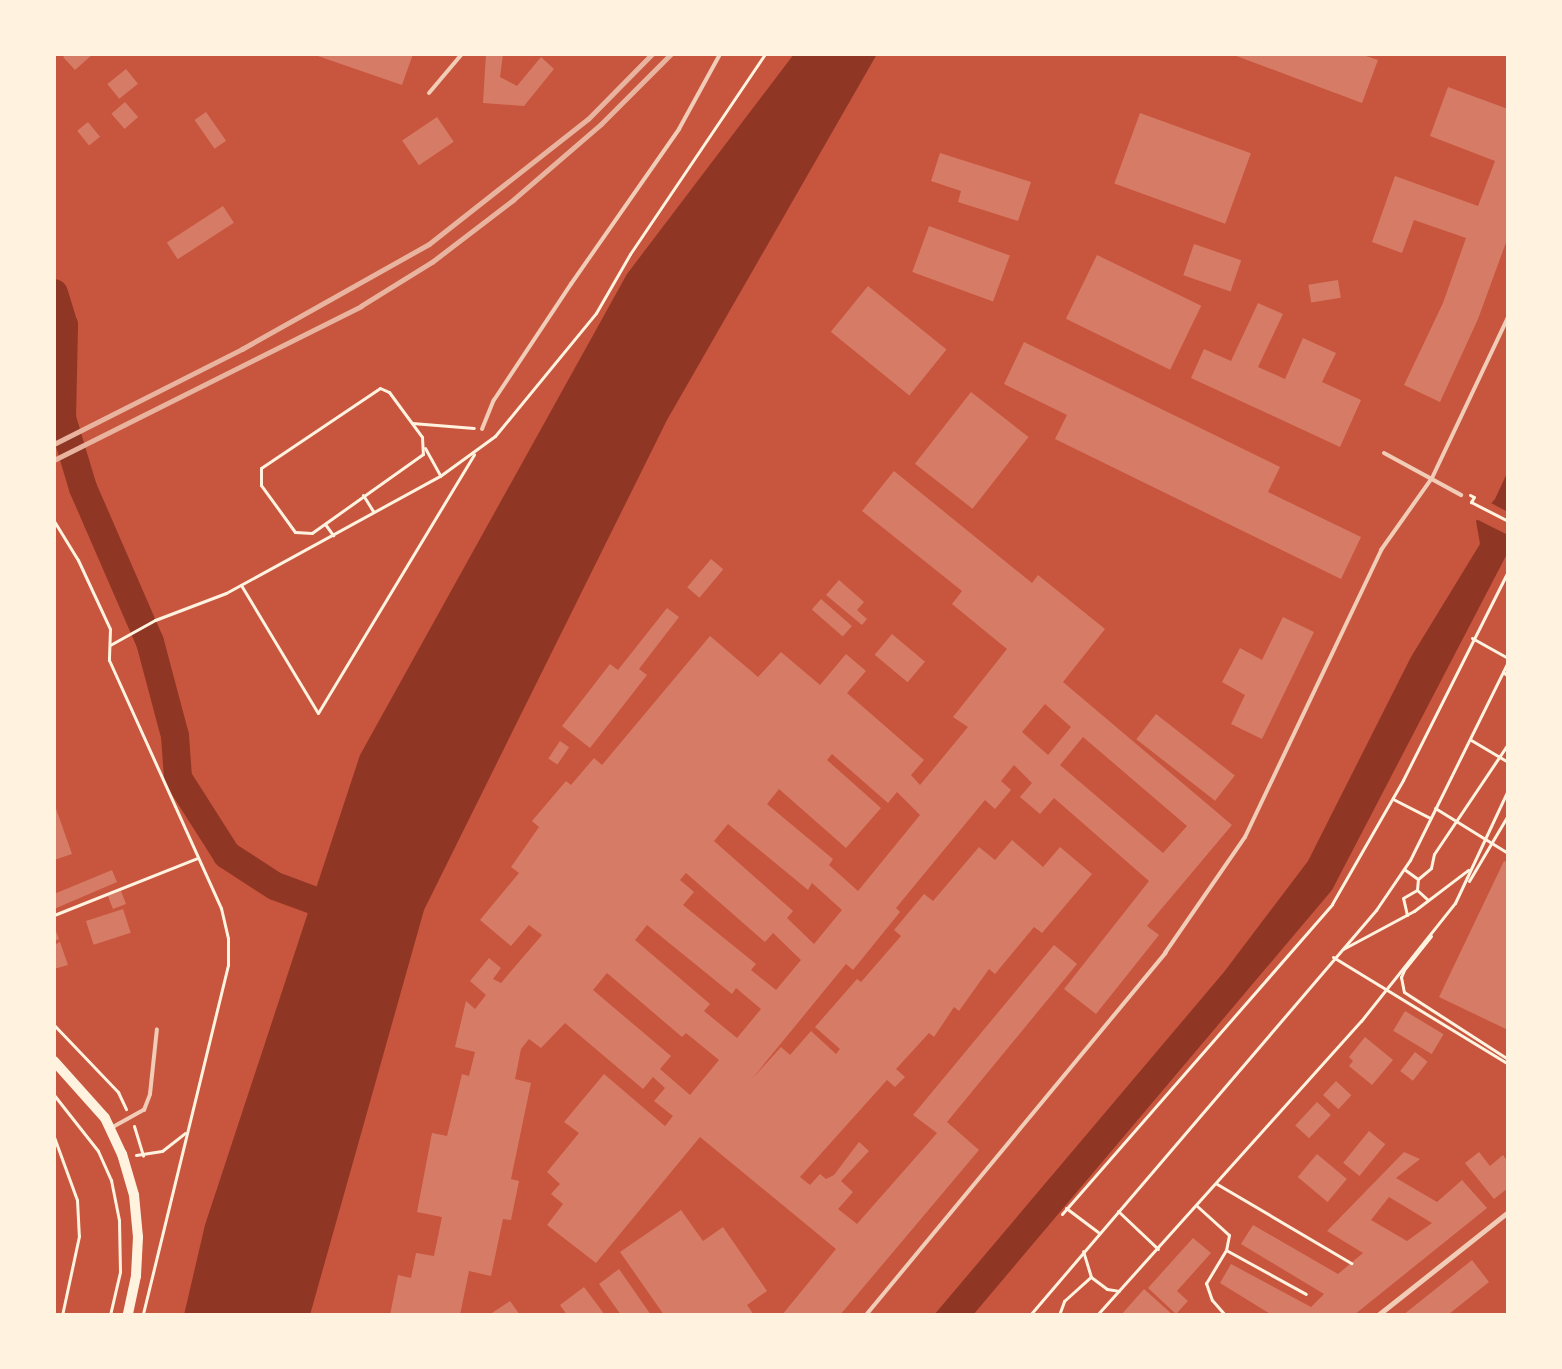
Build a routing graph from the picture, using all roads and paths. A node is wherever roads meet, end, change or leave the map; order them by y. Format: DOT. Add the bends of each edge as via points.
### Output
graph roads {
  1 [pos="462,54"];
  2 [pos="720,54"];
  3 [pos="429,93"];
  4 [pos="1508,317"];
  5 [pos="412,423"];
  6 [pos="482,429"];
  7 [pos="495,436"];
  8 [pos="425,448"];
  9 [pos="475,453"];
  10 [pos="1384,453"];
  11 [pos="440,476"];
  12 [pos="1432,478"];
  13 [pos="1461,495"];
  14 [pos="1470,495"];
  15 [pos="363,496"];
  16 [pos="373,512"];
  17 [pos="54,521"];
  18 [pos="1508,521"];
  19 [pos="325,524"];
  20 [pos="333,535"];
  21 [pos="1508,571"];
  22 [pos="241,585"];
  23 [pos="154,620"];
  24 [pos="1472,638"];
  25 [pos="110,645"];
  26 [pos="1508,660"];
  27 [pos="1503,672"];
  28 [pos="1508,676"];
  29 [pos="1471,740"];
  30 [pos="1508,744"];
  31 [pos="1500,757"];
  32 [pos="1508,762"];
  33 [pos="1508,790"];
  34 [pos="1393,799"];
  35 [pos="1435,808"];
  36 [pos="1508,815"];
  37 [pos="1430,818"];
  38 [pos="1458,823"];
  39 [pos="1482,839"];
  40 [pos="1491,844"];
  41 [pos="1508,853"];
  42 [pos="197,858"];
  43 [pos="1404,869"];
  44 [pos="1468,870"];
  45 [pos="1418,879"];
  46 [pos="1417,890"];
  47 [pos="1428,900"];
  48 [pos="54,915"];
  49 [pos="1407,915"];
  50 [pos="1338,951"];
  51 [pos="1333,957"];
  52 [pos="1385,988"];
  53 [pos="54,1025"];
  54 [pos="157,1029"];
  55 [pos="1508,1059"];
  56 [pos="54,1061"];
  57 [pos="1508,1064"];
  58 [pos="54,1095"];
  59 [pos="131,1120"];
  60 [pos="111,1129"];
  61 [pos="185,1133"];
  62 [pos="54,1137"];
  63 [pos="122,1154"];
  64 [pos="143,1156"];
  65 [pos="1217,1184"];
  66 [pos="1197,1206"];
  67 [pos="1066,1208"];
  68 [pos="1118,1210"];
  69 [pos="1508,1212"];
  70 [pos="1062,1214"];
  71 [pos="1098,1233"];
  72 [pos="1158,1249"];
  73 [pos="1083,1250"];
  74 [pos="1226,1250"];
  75 [pos="1351,1263"];
  76 [pos="1091,1276"];
  77 [pos="1119,1291"];
  78 [pos="1306,1294"];
  79 [pos="62,1315"];
  80 [pos="110,1315"];
  81 [pos="128,1315"];
  82 [pos="143,1315"];
  83 [pos="866,1315"];
  84 [pos="1029,1315"];
  85 [pos="1059,1315"];
  86 [pos="1097,1315"];
  87 [pos="1225,1315"];
  88 [pos="1378,1315"];
  1 -- 3 [label="lane"];
  2 -- 6 [label="lane" via="679,129 564,293 494,400"];
  4 -- 12 [label="lane"];
  5 -- 6 [label="path"];
  5 -- 8 [label="path"];
  5 -- 19 [label="path" via="389,392 380,388 264,465 259,474 261,485 295,532 306,534"];
  6 -- 7 [label="path"];
  8 -- 11 [label="path"];
  8 -- 15 [label="path" via="419,459"];
  9 -- 22 [label="path" via="318,712"];
  10 -- 12 [label="lane"];
  12 -- 13 [label="lane"];
  12 -- 83 [label="lane" via="1381,549 1245,837 1165,953"];
  14 -- 18 [label="path" via="1474,497 1472,502"];
  15 -- 16 [label="path"];
  15 -- 19 [label="path"];
  17 -- 25 [label="path" via="78,560 110,629"];
  19 -- 20 [label="path"];
  21 -- 24 [label="path"];
  23 -- 25 [label="path"];
  24 -- 26 [label="path"];
  24 -- 34 [label="path"];
  25 -- 42 [label="path" via="109,660"];
  26 -- 27 [label="path"];
  27 -- 28 [label="path"];
  27 -- 29 [label="path"];
  29 -- 31 [label="path"];
  29 -- 35 [label="path"];
  30 -- 31 [label="path"];
  31 -- 32 [label="path"];
  31 -- 38 [label="path"];
  33 -- 39 [label="path"];
  34 -- 37 [label="path"];
  34 -- 67 [label="path" via="1332,904"];
  35 -- 37 [label="path"];
  35 -- 38 [label="path"];
  36 -- 40 [label="path"];
  37 -- 43 [label="path"];
  38 -- 39 [label="path"];
  38 -- 45 [label="path" via="1434,854 1431,868"];
  39 -- 40 [label="path"];
  39 -- 44 [label="path"];
  40 -- 41 [label="path"];
  40 -- 55 [label="path" via="1456,904 1404,970 1401,983 1404,992 1424,1008"];
  42 -- 48 [label="path"];
  42 -- 61 [label="path" via="221,908 228,965"];
  43 -- 45 [label="path"];
  43 -- 50 [label="path" via="1376,910"];
  44 -- 47 [label="path"];
  44 -- 52 [label="path" via="1468,880 1455,903"];
  45 -- 46 [label="path"];
  46 -- 47 [label="path"];
  46 -- 49 [label="path" via="1403,898"];
  47 -- 49 [label="path"];
  49 -- 50 [label="path"];
  50 -- 51 [label="path"];
  51 -- 52 [label="path"];
  51 -- 68 [label="path" via="1256,1053"];
  52 -- 57 [label="path"];
  52 -- 65 [label="path" via="1361,1021"];
  53 -- 59 [label="path" via="118,1092"];
  54 -- 59 [label="lane" via="150,1094 144,1110"];
  56 -- 60 [label="main road" via="77,1083"];
  58 -- 80 [label="path" via="98,1151 111,1180 119,1220 120,1272"];
  59 -- 60 [label="lane"];
  59 -- 64 [label="path"];
  60 -- 63 [label="main road"];
  61 -- 64 [label="path" via="162,1150"];
  61 -- 82 [label="path"];
  62 -- 79 [label="path" via="77,1200 79,1236"];
  63 -- 64 [label="path"];
  63 -- 81 [label="main road" via="134,1195 138,1237"];
  65 -- 66 [label="path"];
  65 -- 75 [label="path"];
  66 -- 72 [label="path"];
  66 -- 74 [label="path" via="1228,1235"];
  67 -- 70 [label="path"];
  67 -- 71 [label="path"];
  68 -- 71 [label="path"];
  68 -- 72 [label="path"];
  69 -- 88 [label="street"];
  71 -- 73 [label="path"];
  72 -- 77 [label="path"];
  73 -- 76 [label="path"];
  73 -- 84 [label="path"];
  74 -- 78 [label="path"];
  74 -- 87 [label="path" via="1206,1283 1212,1300"];
  76 -- 77 [label="path" via="1107,1289"];
  76 -- 85 [label="path" via="1064,1301"];
  77 -- 86 [label="path"];
}
